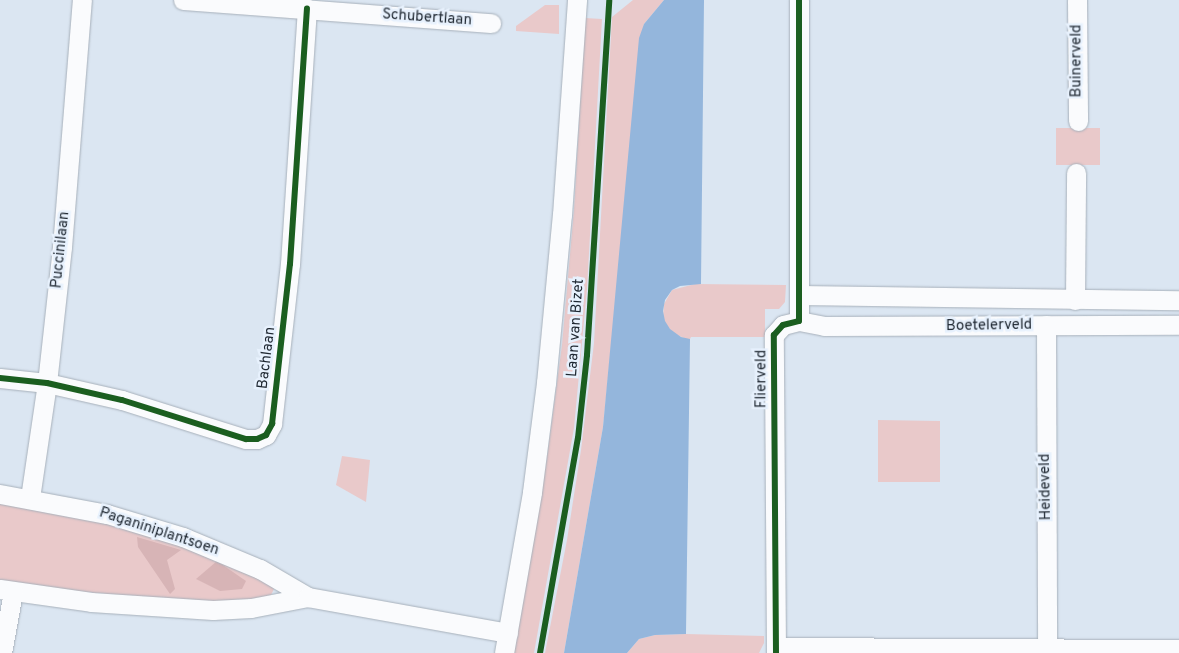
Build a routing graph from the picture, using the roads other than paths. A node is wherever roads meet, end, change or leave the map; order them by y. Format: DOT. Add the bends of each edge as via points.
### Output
graph roads {
  1 [pos="82,0"];
  2 [pos="183,0"];
  3 [pos="577,0"];
  4 [pos="799,0"];
  5 [pos="1077,0"];
  6 [pos="307,8"];
  7 [pos="492,23"];
  8 [pos="1078,121"];
  9 [pos="1076,173"];
  10 [pos="799,295"];
  11 [pos="1075,300"];
  12 [pos="1179,300"];
  13 [pos="799,320"];
  14 [pos="1046,325"];
  15 [pos="1179,325"];
  16 [pos="0,378"];
  17 [pos="47,383"];
  18 [pos="0,494"];
  19 [pos="30,498"];
  20 [pos="7,591"];
  21 [pos="308,597"];
  22 [pos="508,633"];
  23 [pos="1047,648"];
  24 [pos="1179,649"];
  25 [pos="776,650"];
  26 [pos="2,653"];
  27 [pos="504,653"];
  1 -- 17 [label="street, Puccinilaan"];
  2 -- 6 [label="street, Schubertlaan"];
  3 -- 22 [label="street, Laan van Bizet" via="546,383 532,492"];
  4 -- 10 [label="street"];
  5 -- 8 [label="street, Buinerveld"];
  6 -- 7 [label="street, Schubertlaan"];
  6 -- 17 [label="street, Bachlaan" via="290,264 272,424 266,435 246,439 122,400"];
  9 -- 11 [label="street"];
  10 -- 11 [label="street, Boetelerveld"];
  10 -- 13 [label="street"];
  11 -- 12 [label="street, Boetelerveld"];
  13 -- 14 [label="street, Boetelerveld" via="824,326"];
  13 -- 25 [label="street, Flierveld" via="783,325 774,335"];
  14 -- 15 [label="street, Boetelerveld"];
  14 -- 23 [label="street, Heideveld"];
  16 -- 17 [label="street, Bachlaan"];
  17 -- 19 [label="street, Puccinilaan"];
  18 -- 19 [label="street, Paganiniplantsoen"];
  19 -- 21 [label="street, Paganiniplantsoen" via="106,514 183,537 260,569"];
  20 -- 21 [label="street, Paganiniplantsoen" via="91,602 213,610 251,608"];
  20 -- 26 [label="street"];
  21 -- 22 [label="street, Paganiniplantsoen"];
  22 -- 27 [label="street, Laan van Bizet"];
  23 -- 24 [label="street"];
  23 -- 25 [label="street"];
}
